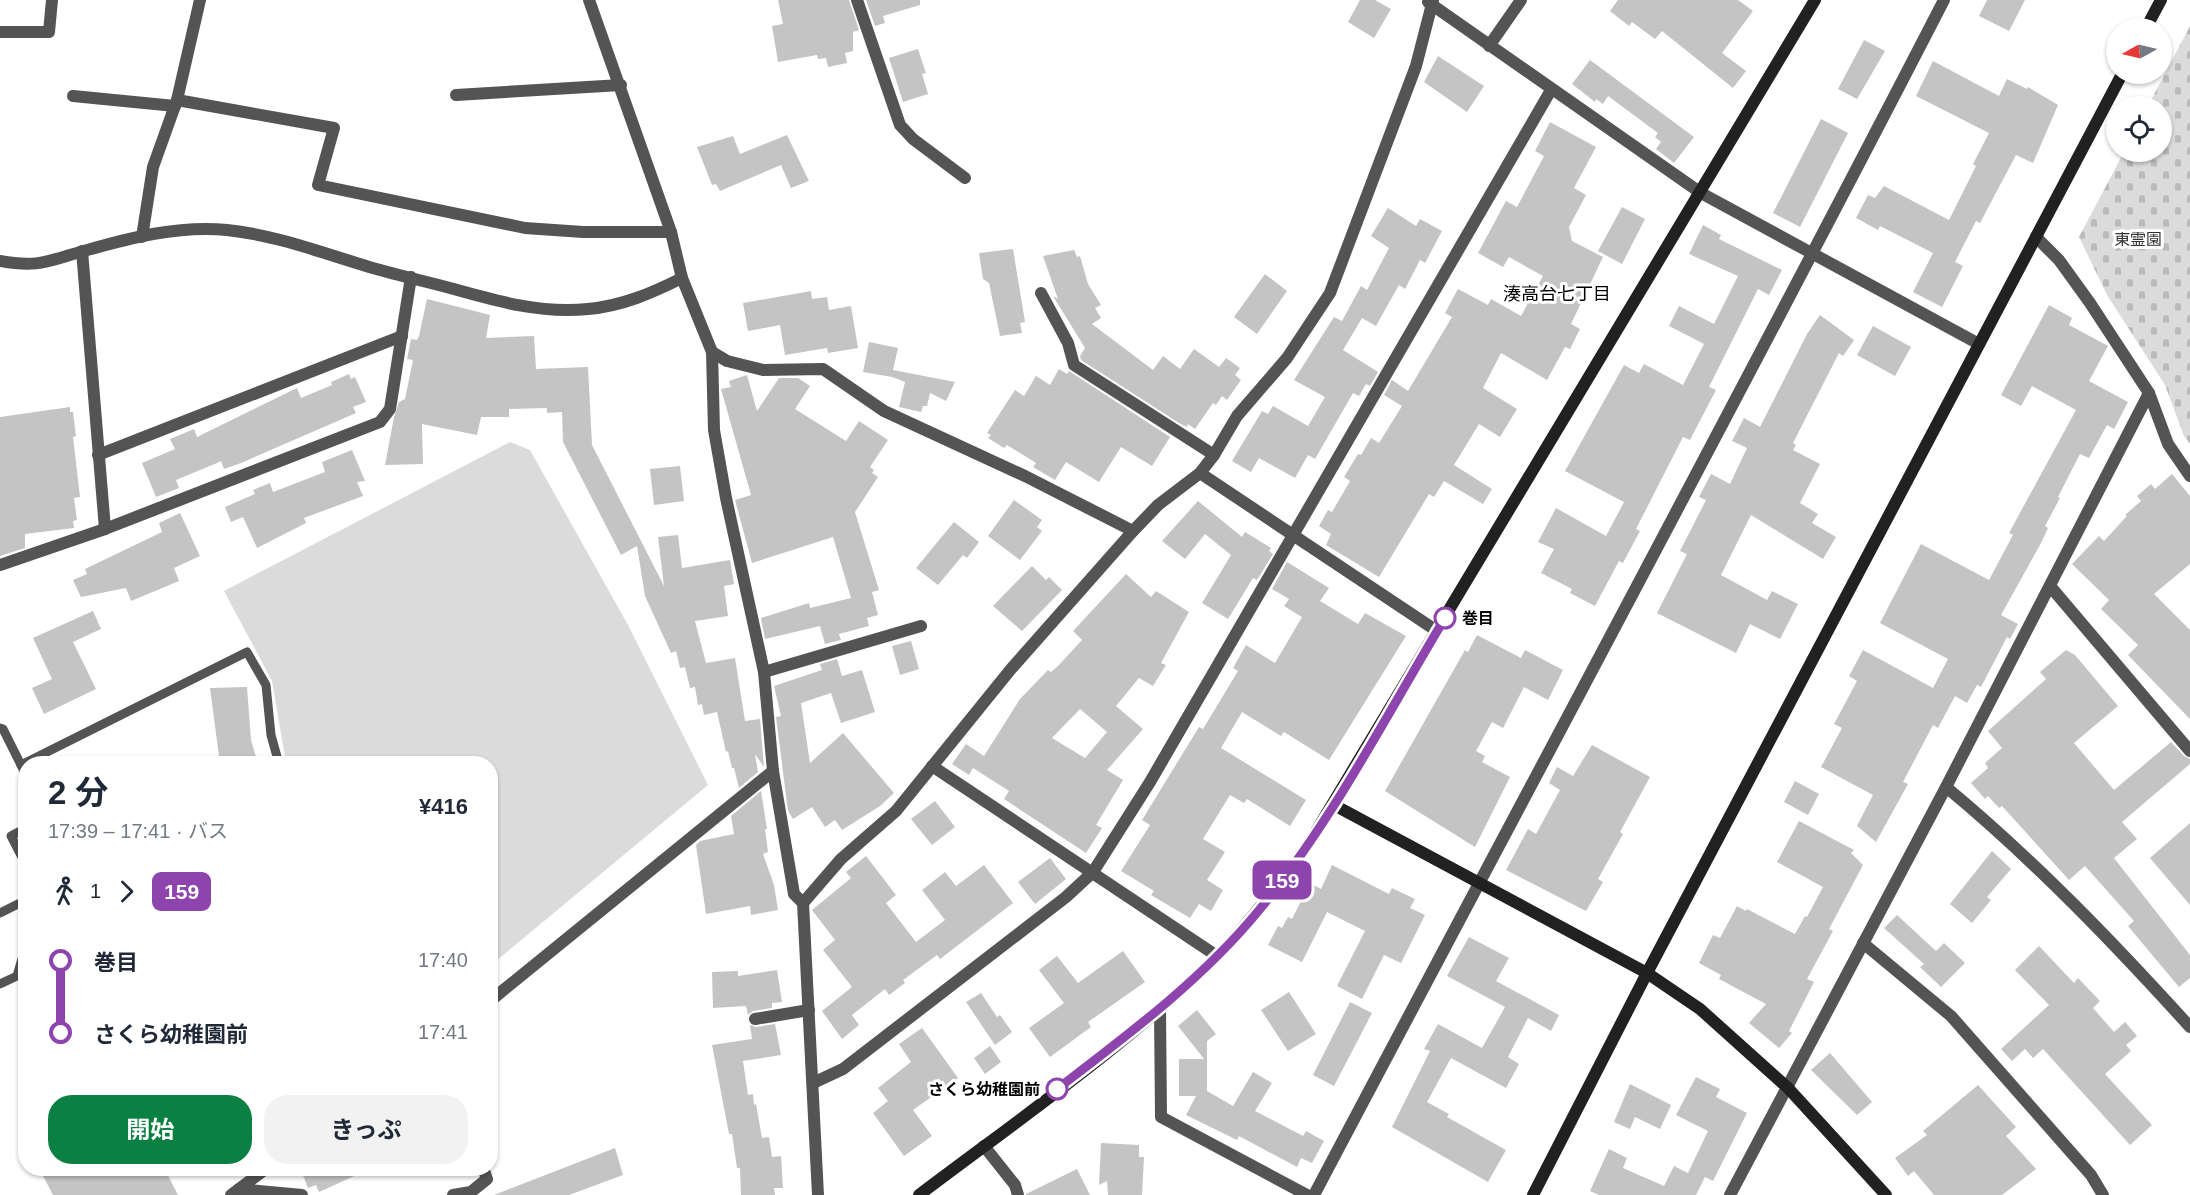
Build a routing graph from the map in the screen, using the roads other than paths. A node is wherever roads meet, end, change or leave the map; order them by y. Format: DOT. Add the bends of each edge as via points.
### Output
graph roads {
  1 [pos="52,0"];
  2 [pos="200,0"];
  3 [pos="589,0"];
  4 [pos="857,0"];
  5 [pos="1521,0"];
  6 [pos="1815,0"];
  7 [pos="1944,0"];
  8 [pos="2161,0"];
  9 [pos="1430,2"];
  10 [pos="2151,18"];
  11 [pos="0,32"];
  12 [pos="1488,46"];
  13 [pos="2117,84"];
  14 [pos="621,85"];
  15 [pos="1551,90"];
  16 [pos="456,95"];
  17 [pos="73,96"];
  18 [pos="176,103"];
  19 [pos="965,178"];
  20 [pos="1701,193"];
  21 [pos="671,232"];
  22 [pos="142,237"];
  23 [pos="2036,237"];
  24 [pos="82,251"];
  25 [pos="1813,254"];
  26 [pos="0,261"];
  27 [pos="411,277"];
  28 [pos="682,278"];
  29 [pos="1041,293"];
  30 [pos="402,336"];
  31 [pos="1979,344"];
  32 [pos="712,352"];
  33 [pos="2149,393"];
  34 [pos="98,455"];
  35 [pos="1214,455"];
  36 [pos="1200,473"];
  37 [pos="2190,477"];
  38 [pos="105,529"];
  39 [pos="1133,531"];
  40 [pos="1293,534"];
  41 [pos="0,566"];
  42 [pos="2050,586"];
  43 [pos="921,626"];
  44 [pos="1437,631"];
  45 [pos="764,672"];
  46 [pos="0,728"];
  47 [pos="2190,751"];
  48 [pos="39,756"];
  49 [pos="277,756"];
  50 [pos="18,759"];
  51 [pos="932,766"];
  52 [pos="773,771"];
  53 [pos="1946,787"];
  54 [pos="1334,805"];
  55 [pos="18,832"];
  56 [pos="18,850"];
  57 [pos="1093,872"];
  58 [pos="1477,883"];
  59 [pos="803,903"];
  60 [pos="18,904"];
  61 [pos="0,913"];
  62 [pos="1863,943"];
  63 [pos="1217,956"];
  64 [pos="18,973"];
  65 [pos="1647,973"];
  66 [pos="0,984"];
  67 [pos="498,994"];
  68 [pos="1160,1009"];
  69 [pos="809,1010"];
  70 [pos="755,1018"];
  71 [pos="2190,1027"];
  72 [pos="813,1083"];
  73 [pos="1788,1088"];
  74 [pos="984,1146"];
  75 [pos="256,1176"];
  76 [pos="485,1176"];
  77 [pos="235,1192"];
  78 [pos="271,1192"];
  79 [pos="472,1194"];
  80 [pos="302,1195"];
  81 [pos="453,1195"];
  82 [pos="818,1195"];
  83 [pos="919,1195"];
  84 [pos="1018,1195"];
  85 [pos="1306,1195"];
  86 [pos="1314,1195"];
  87 [pos="1533,1195"];
  88 [pos="1730,1195"];
  89 [pos="1886,1195"];
  90 [pos="2103,1195"];
  1 -- 11 [label="street" via="50,32"];
  2 -- 18 [label="street"];
  3 -- 14 [label="street"];
  4 -- 19 [label="street" via="900,125"];
  5 -- 12 [label="street"];
  6 -- 20 [label="street"];
  7 -- 25 [label="street"];
  8 -- 10 [label="street"];
  9 -- 12 [label="street"];
  9 -- 35 [label="street" via="1416,66 1329,293 1287,358 1237,416"];
  12 -- 15 [label="street"];
  13 -- 23 [label="street"];
  14 -- 16 [label="street"];
  14 -- 21 [label="street"];
  15 -- 20 [label="street"];
  15 -- 40 [label="street"];
  17 -- 18 [label="street"];
  18 -- 21 [label="street" via="334,128 318,185 525,228"];
  18 -- 22 [label="street" via="153,167"];
  20 -- 25 [label="street"];
  20 -- 44 [label="street"];
  21 -- 28 [label="street"];
  22 -- 24 [label="street"];
  22 -- 27 [label="street" via="188,230 226,230 315,248 364,266"];
  23 -- 31 [label="street"];
  23 -- 33 [label="street" via="2059,260"];
  24 -- 26 [label="street" via="43,265"];
  24 -- 34 [label="street"];
  25 -- 31 [label="street"];
  25 -- 58 [label="street"];
  27 -- 28 [label="street" via="509,305 550,310 589,309 629,301"];
  27 -- 30 [label="street"];
  28 -- 32 [label="street"];
  29 -- 35 [label="street" via="1068,343 1074,365"];
  30 -- 34 [label="street"];
  30 -- 38 [label="street" via="390,409 380,422"];
  31 -- 65 [label="street"];
  32 -- 39 [label="street" via="727,362 748,368 823,369 885,411"];
  32 -- 45 [label="street" via="714,430"];
  33 -- 37 [label="street" via="2168,444"];
  33 -- 42 [label="street"];
  34 -- 38 [label="street"];
  35 -- 36 [label="street"];
  36 -- 39 [label="street" via="1158,505"];
  36 -- 40 [label="street"];
  38 -- 41 [label="street"];
  39 -- 51 [label="street" via="1011,669"];
  40 -- 44 [label="street"];
  40 -- 57 [label="street" via="1150,782"];
  42 -- 47 [label="street"];
  42 -- 53 [label="street"];
  43 -- 45 [label="street"];
  44 -- 54 [label="street"];
  45 -- 52 [label="street"];
  46 -- 50 [label="lane"];
  48 -- 49 [label="lane" via="247,652 266,685"];
  51 -- 57 [label="street"];
  51 -- 59 [label="street" via="896,811 841,860"];
  52 -- 59 [label="street" via="794,894"];
  52 -- 67 [label="street"];
  53 -- 62 [label="street"];
  53 -- 71 [label="street" via="1999,831 2117,946"];
  54 -- 58 [label="street"];
  54 -- 63 [label="street" via="1260,909"];
  55 -- 56 [label="lane" via="11,836"];
  57 -- 63 [label="street"];
  57 -- 72 [label="street" via="843,1069"];
  58 -- 65 [label="street"];
  58 -- 86 [label="street"];
  59 -- 69 [label="street"];
  60 -- 61 [label="lane"];
  62 -- 73 [label="street"];
  62 -- 90 [label="street" via="1951,1016 2091,1175"];
  63 -- 68 [label="street"];
  64 -- 66 [label="lane"];
  65 -- 73 [label="street" via="1700,1009"];
  65 -- 87 [label="street"];
  68 -- 74 [label="street"];
  68 -- 85 [label="street" via="1161,1117"];
  69 -- 70 [label="street"];
  69 -- 72 [label="street"];
  72 -- 82 [label="street"];
  73 -- 88 [label="street"];
  73 -- 89 [label="street"];
  74 -- 83 [label="street"];
  74 -- 84 [label="street" via="1015,1185"];
  75 -- 77 [label="street"];
  76 -- 79 [label="street"];
  77 -- 78 [label="street"];
  78 -- 80 [label="street"];
  79 -- 81 [label="street"];
}
